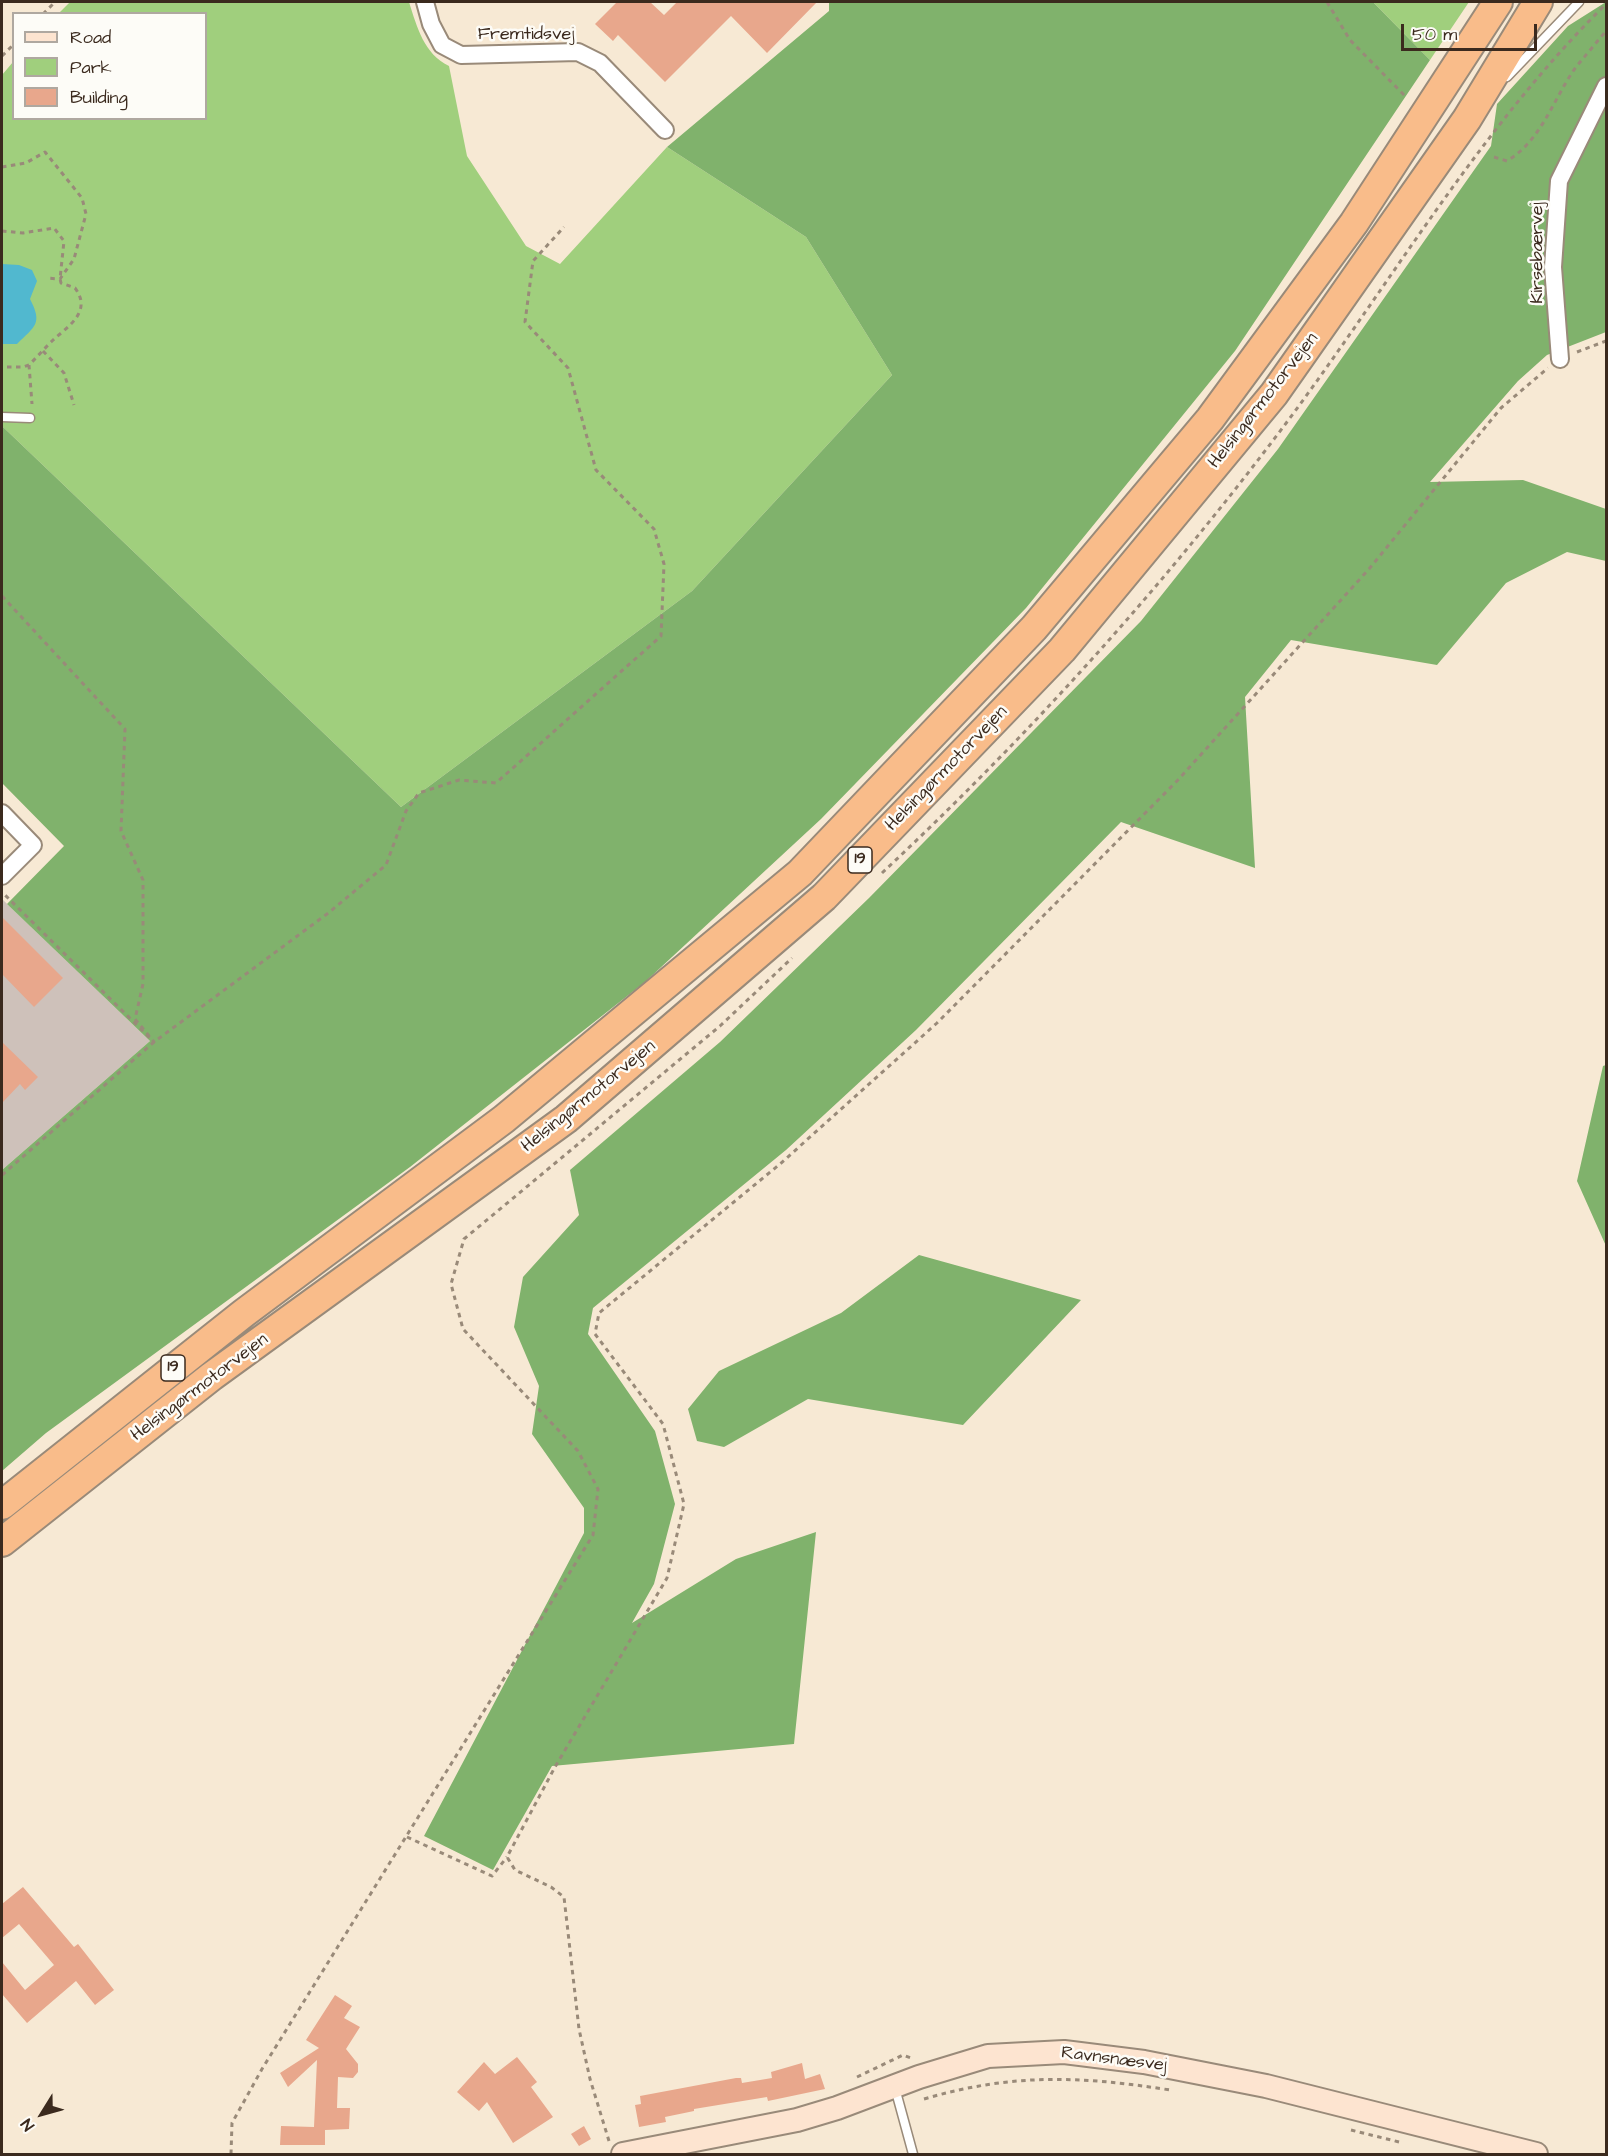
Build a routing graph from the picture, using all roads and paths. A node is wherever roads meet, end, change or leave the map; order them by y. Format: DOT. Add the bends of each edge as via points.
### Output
graph roads {
  1 [pos="425,2"];
  2 [pos="1327,2"];
  3 [pos="1498,2"];
  4 [pos="1538,2"];
  5 [pos="1579,2"];
  6 [pos="1606,4"];
  7 [pos="1606,31"];
  8 [pos="1606,86"];
  9 [pos="1406,97"];
  10 [pos="1467,119"];
  11 [pos="665,130"];
  12 [pos="1494,157"];
  13 [pos="2,167"];
  14 [pos="564,227"];
  15 [pos="2,231"];
  16 [pos="46,278"];
  17 [pos="60,279"];
  18 [pos="1606,341"];
  19 [pos="43,350"];
  20 [pos="1560,359"];
  21 [pos="29,364"];
  22 [pos="2,367"];
  23 [pos="32,404"];
  24 [pos="74,405"];
  25 [pos="2,417"];
  26 [pos="30,418"];
  27 [pos="2,596"];
  28 [pos="2,813"];
  29 [pos="2,876"];
  30 [pos="875,880"];
  31 [pos="2,891"];
  32 [pos="797,953"];
  33 [pos="154,1042"];
  34 [pos="2,1175"];
  35 [pos="2,1505"];
  36 [pos="2,1542"];
  37 [pos="406,1837"];
  38 [pos="507,1857"];
  39 [pos="894,2086"];
  40 [pos="1177,2091"];
  41 [pos="924,2099"];
  42 [pos="1343,2128"];
  43 [pos="1406,2144"];
  44 [pos="1481,2148"];
  45 [pos="616,2149"];
  46 [pos="231,2154"];
  47 [pos="913,2154"];
  48 [pos="1536,2154"];
  1 -- 11 [label="street, Fremtidsvej" via="442,45 460,55 578,52 600,63"];
  2 -- 9 [label="path" via="1350,40"];
  3 -- 35 [label="highway, Helsingørmotorvejen / 19" via="1354,223 1210,419 1034,628 800,873 504,1119 244,1313"];
  4 -- 10 [label="highway, Helsingørmotorvejen / 19"];
  5 -- 10 [label="lane"];
  6 -- 30 [label="path" via="1498,123 1269,446 1133,615 952,807"];
  7 -- 12 [label="path" via="1575,68 1523,151 1507,161"];
  8 -- 20 [label="street, Kirsebærvej" via="1559,182 1553,267"];
  10 -- 36 [label="highway, Helsingørmotorvejen / 19" via="1274,394 1062,650 824,897 566,1119 212,1376"];
  13 -- 17 [label="path" via="26,163 45,152 82,198 86,214 74,259"];
  14 -- 33 [label="path" via="533,261 525,322 568,368 596,470 654,529 664,564 661,636 496,783 459,780 419,793 406,811 386,865 327,914"];
  15 -- 17 [label="path" via="23,233 54,228 64,241"];
  16 -- 17 [label="path"];
  17 -- 19 [label="path" via="79,293 78,318"];
  18 -- 20 [label="path"];
  19 -- 21 [label="path"];
  19 -- 24 [label="path" via="64,372"];
  20 -- 38 [label="path" via="1501,408 1369,569 1177,781 937,1023 780,1164 599,1313 595,1334 663,1424 684,1504 667,1578 555,1767"];
  21 -- 22 [label="path"];
  21 -- 23 [label="path"];
  25 -- 26 [label="lane"];
  27 -- 33 [label="path" via="125,729 121,831 143,880 143,984 135,1019"];
  28 -- 29 [label="street" via="33,845"];
  31 -- 33 [label="path"];
  32 -- 37 [label="path" via="720,1026 464,1239 451,1284 463,1329 578,1451 598,1489 595,1523 593,1534"];
  33 -- 34 [label="path"];
  37 -- 38 [label="path" via="492,1876"];
  37 -- 46 [label="path" via="232,2123"];
  38 -- 45 [label="path" via="515,1870 564,1897 579,2029 590,2079"];
  39 -- 44 [label="main road, Ravnsnæsvej" via="988,2056 1064,2052 1144,2062 1266,2086"];
  39 -- 45 [label="main road, Ravnsnæsvej" via="797,2120"];
  39 -- 47 [label="lane"];
  40 -- 41 [label="path" via="1107,2080 1033,2078 969,2086"];
  42 -- 43 [label="path"];
  44 -- 48 [label="main road, Ravnsnæsvej"];
}
